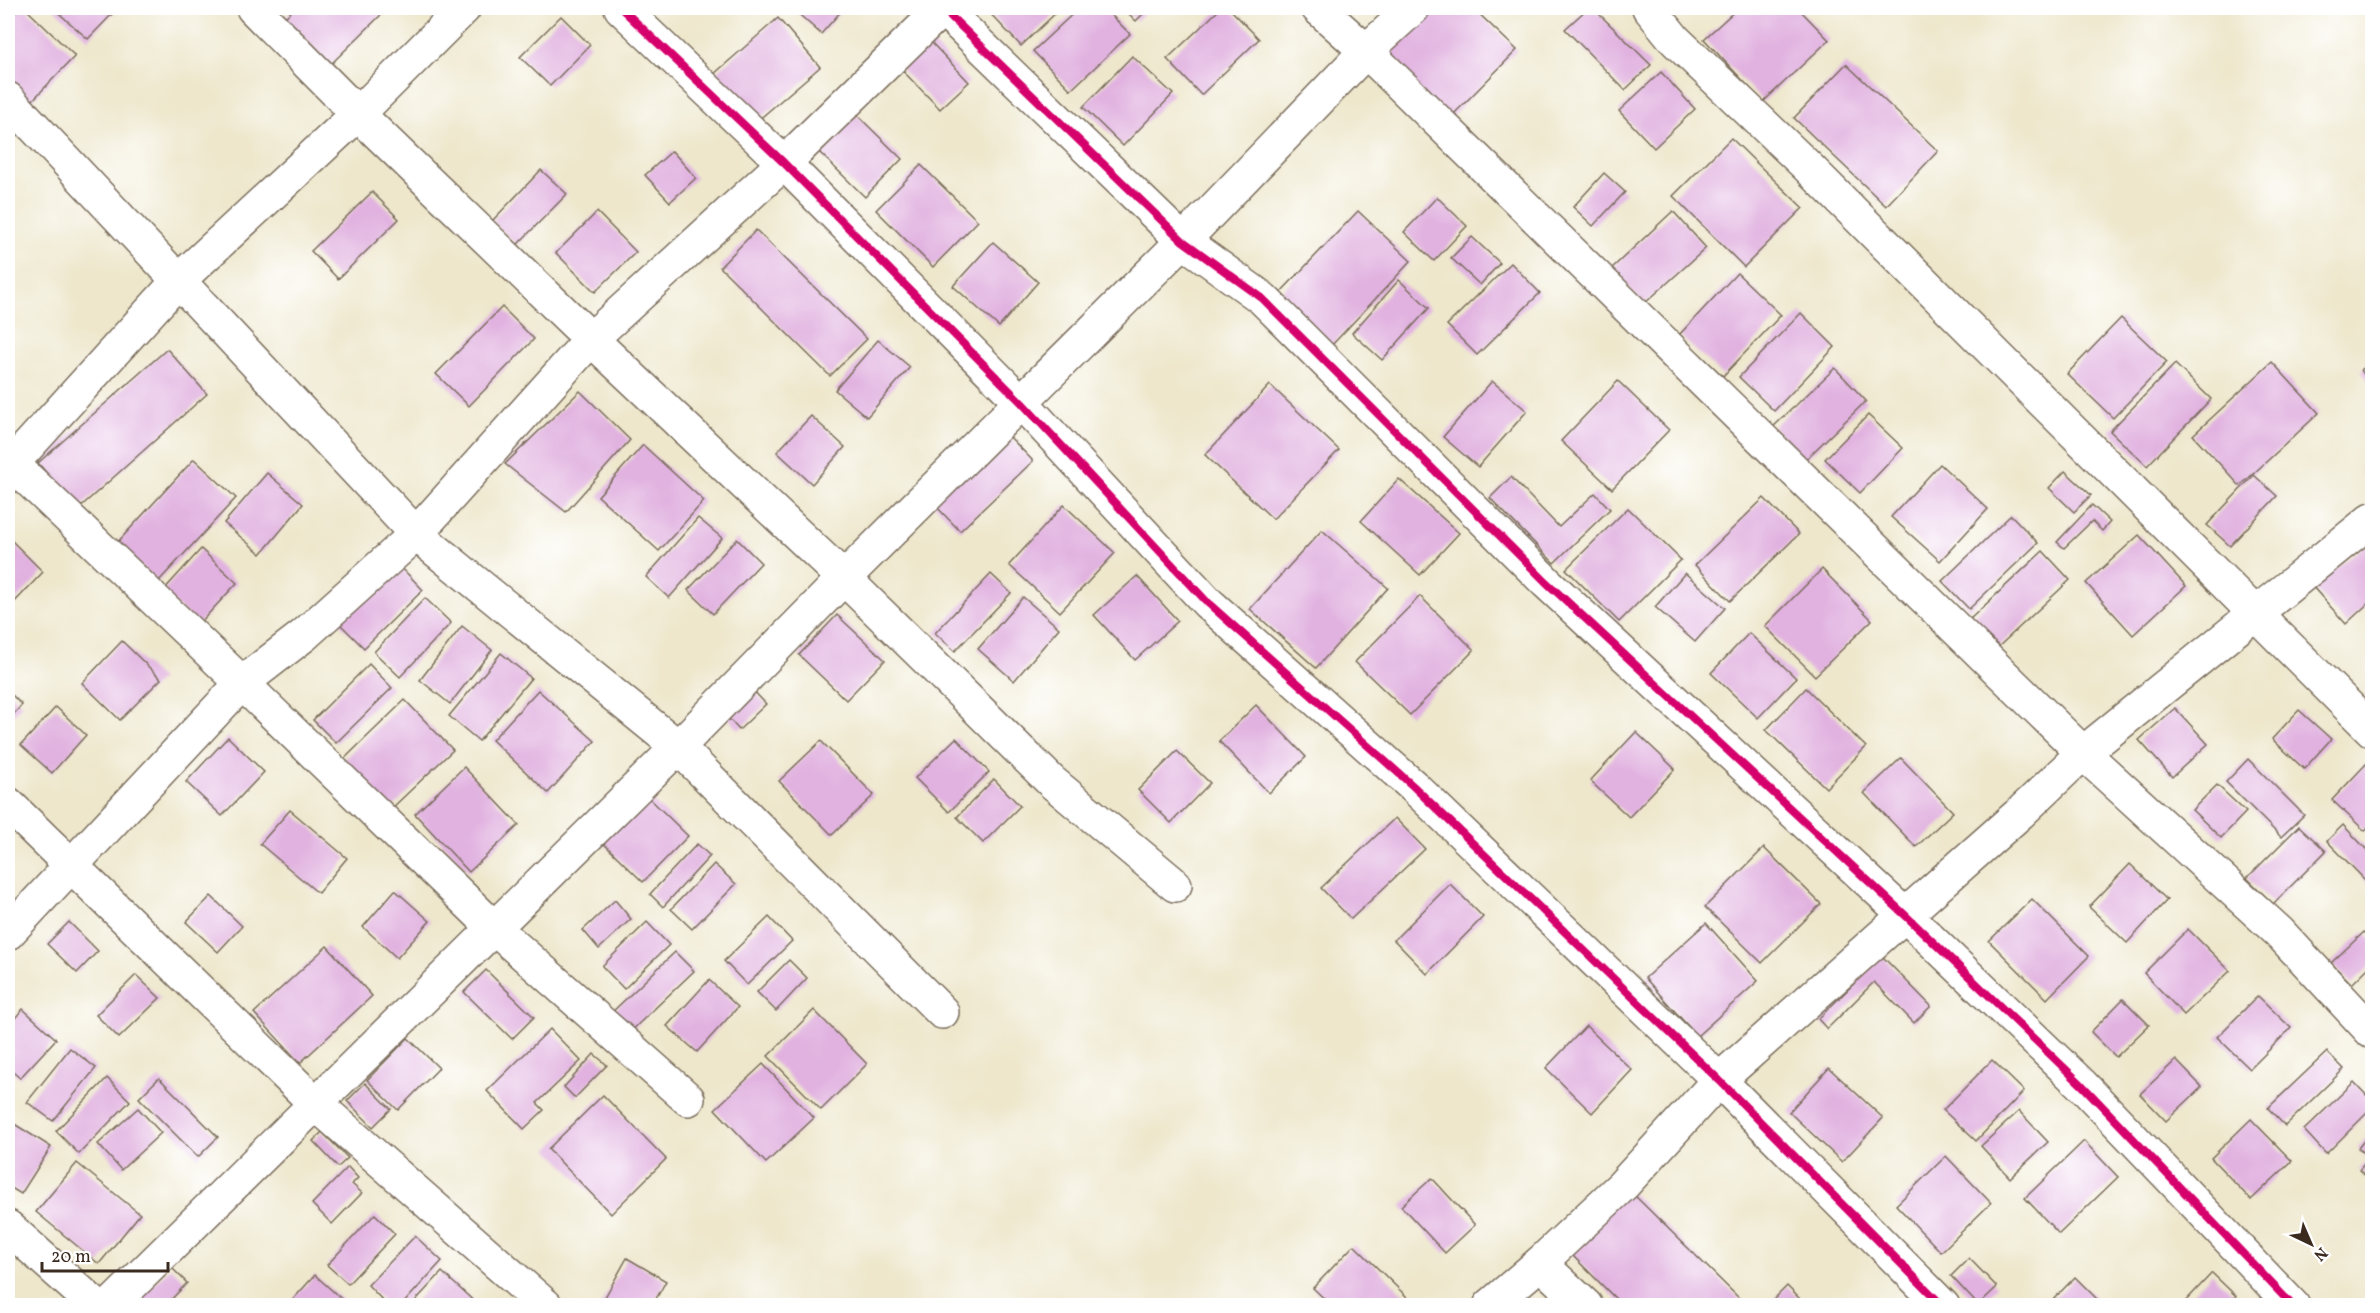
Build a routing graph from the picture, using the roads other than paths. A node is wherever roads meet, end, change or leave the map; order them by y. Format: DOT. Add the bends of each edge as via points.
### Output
graph roads {
  1 [pos="253,8"];
  2 [pos="464,8"];
  3 [pos="621,8"];
  4 [pos="942,8"];
  5 [pos="1318,8"];
  6 [pos="1413,8"];
  7 [pos="1649,8"];
  8 [pos="1366,51"];
  9 [pos="8,99"];
  10 [pos="358,114"];
  11 [pos="784,163"];
  12 [pos="1183,241"];
  13 [pos="179,280"];
  14 [pos="591,339"];
  15 [pos="1022,403"];
  16 [pos="9,464"];
  17 [pos="2373,519"];
  18 [pos="416,534"];
  19 [pos="844,578"];
  20 [pos="2256,615"];
  21 [pos="242,683"];
  22 [pos="2373,730"];
  23 [pos="678,747"];
  24 [pos="2083,753"];
  25 [pos="8,804"];
  26 [pos="70,866"];
  27 [pos="1175,885"];
  28 [pos="1905,915"];
  29 [pos="495,929"];
  30 [pos="8,933"];
  31 [pos="942,1012"];
  32 [pos="2373,1032"];
  33 [pos="1719,1080"];
  34 [pos="688,1099"];
  35 [pos="316,1104"];
  36 [pos="8,1227"];
  37 [pos="1540,1263"];
  38 [pos="96,1305"];
  39 [pos="110,1305"];
  40 [pos="546,1305"];
  41 [pos="1490,1305"];
  42 [pos="1586,1305"];
  43 [pos="1943,1305"];
  44 [pos="2293,1305"];
  1 -- 10 [label="street"];
  2 -- 10 [label="street"];
  3 -- 11 [label="street"];
  4 -- 11 [label="street"];
  4 -- 12 [label="street"];
  5 -- 8 [label="street"];
  6 -- 8 [label="street"];
  7 -- 20 [label="street" via="1675,40 1807,166"];
  8 -- 12 [label="street"];
  8 -- 24 [label="street"];
  9 -- 13 [label="street"];
  10 -- 13 [label="street"];
  10 -- 14 [label="street"];
  11 -- 14 [label="street"];
  11 -- 15 [label="street"];
  12 -- 15 [label="street"];
  12 -- 28 [label="street" via="1262,298 1546,582"];
  13 -- 16 [label="street"];
  13 -- 18 [label="street"];
  14 -- 18 [label="street"];
  14 -- 19 [label="street"];
  15 -- 19 [label="street"];
  15 -- 33 [label="street" via="1208,603 1413,786"];
  16 -- 21 [label="street"];
  17 -- 20 [label="street"];
  18 -- 21 [label="street" via="304,635"];
  18 -- 23 [label="street"];
  19 -- 23 [label="street"];
  19 -- 27 [label="street" via="1052,782"];
  20 -- 22 [label="street"];
  20 -- 24 [label="street"];
  21 -- 26 [label="street"];
  21 -- 29 [label="street"];
  23 -- 29 [label="street"];
  23 -- 31 [label="street"];
  24 -- 28 [label="street"];
  24 -- 32 [label="street" via="2279,932"];
  25 -- 26 [label="street"];
  26 -- 30 [label="street"];
  26 -- 35 [label="street"];
  28 -- 33 [label="street"];
  28 -- 44 [label="street" via="2081,1084"];
  29 -- 34 [label="street"];
  29 -- 35 [label="street"];
  33 -- 37 [label="street" via="1623,1185"];
  33 -- 43 [label="street"];
  35 -- 39 [label="street"];
  35 -- 40 [label="street"];
  36 -- 38 [label="street"];
  37 -- 41 [label="street"];
  37 -- 42 [label="street"];
}
